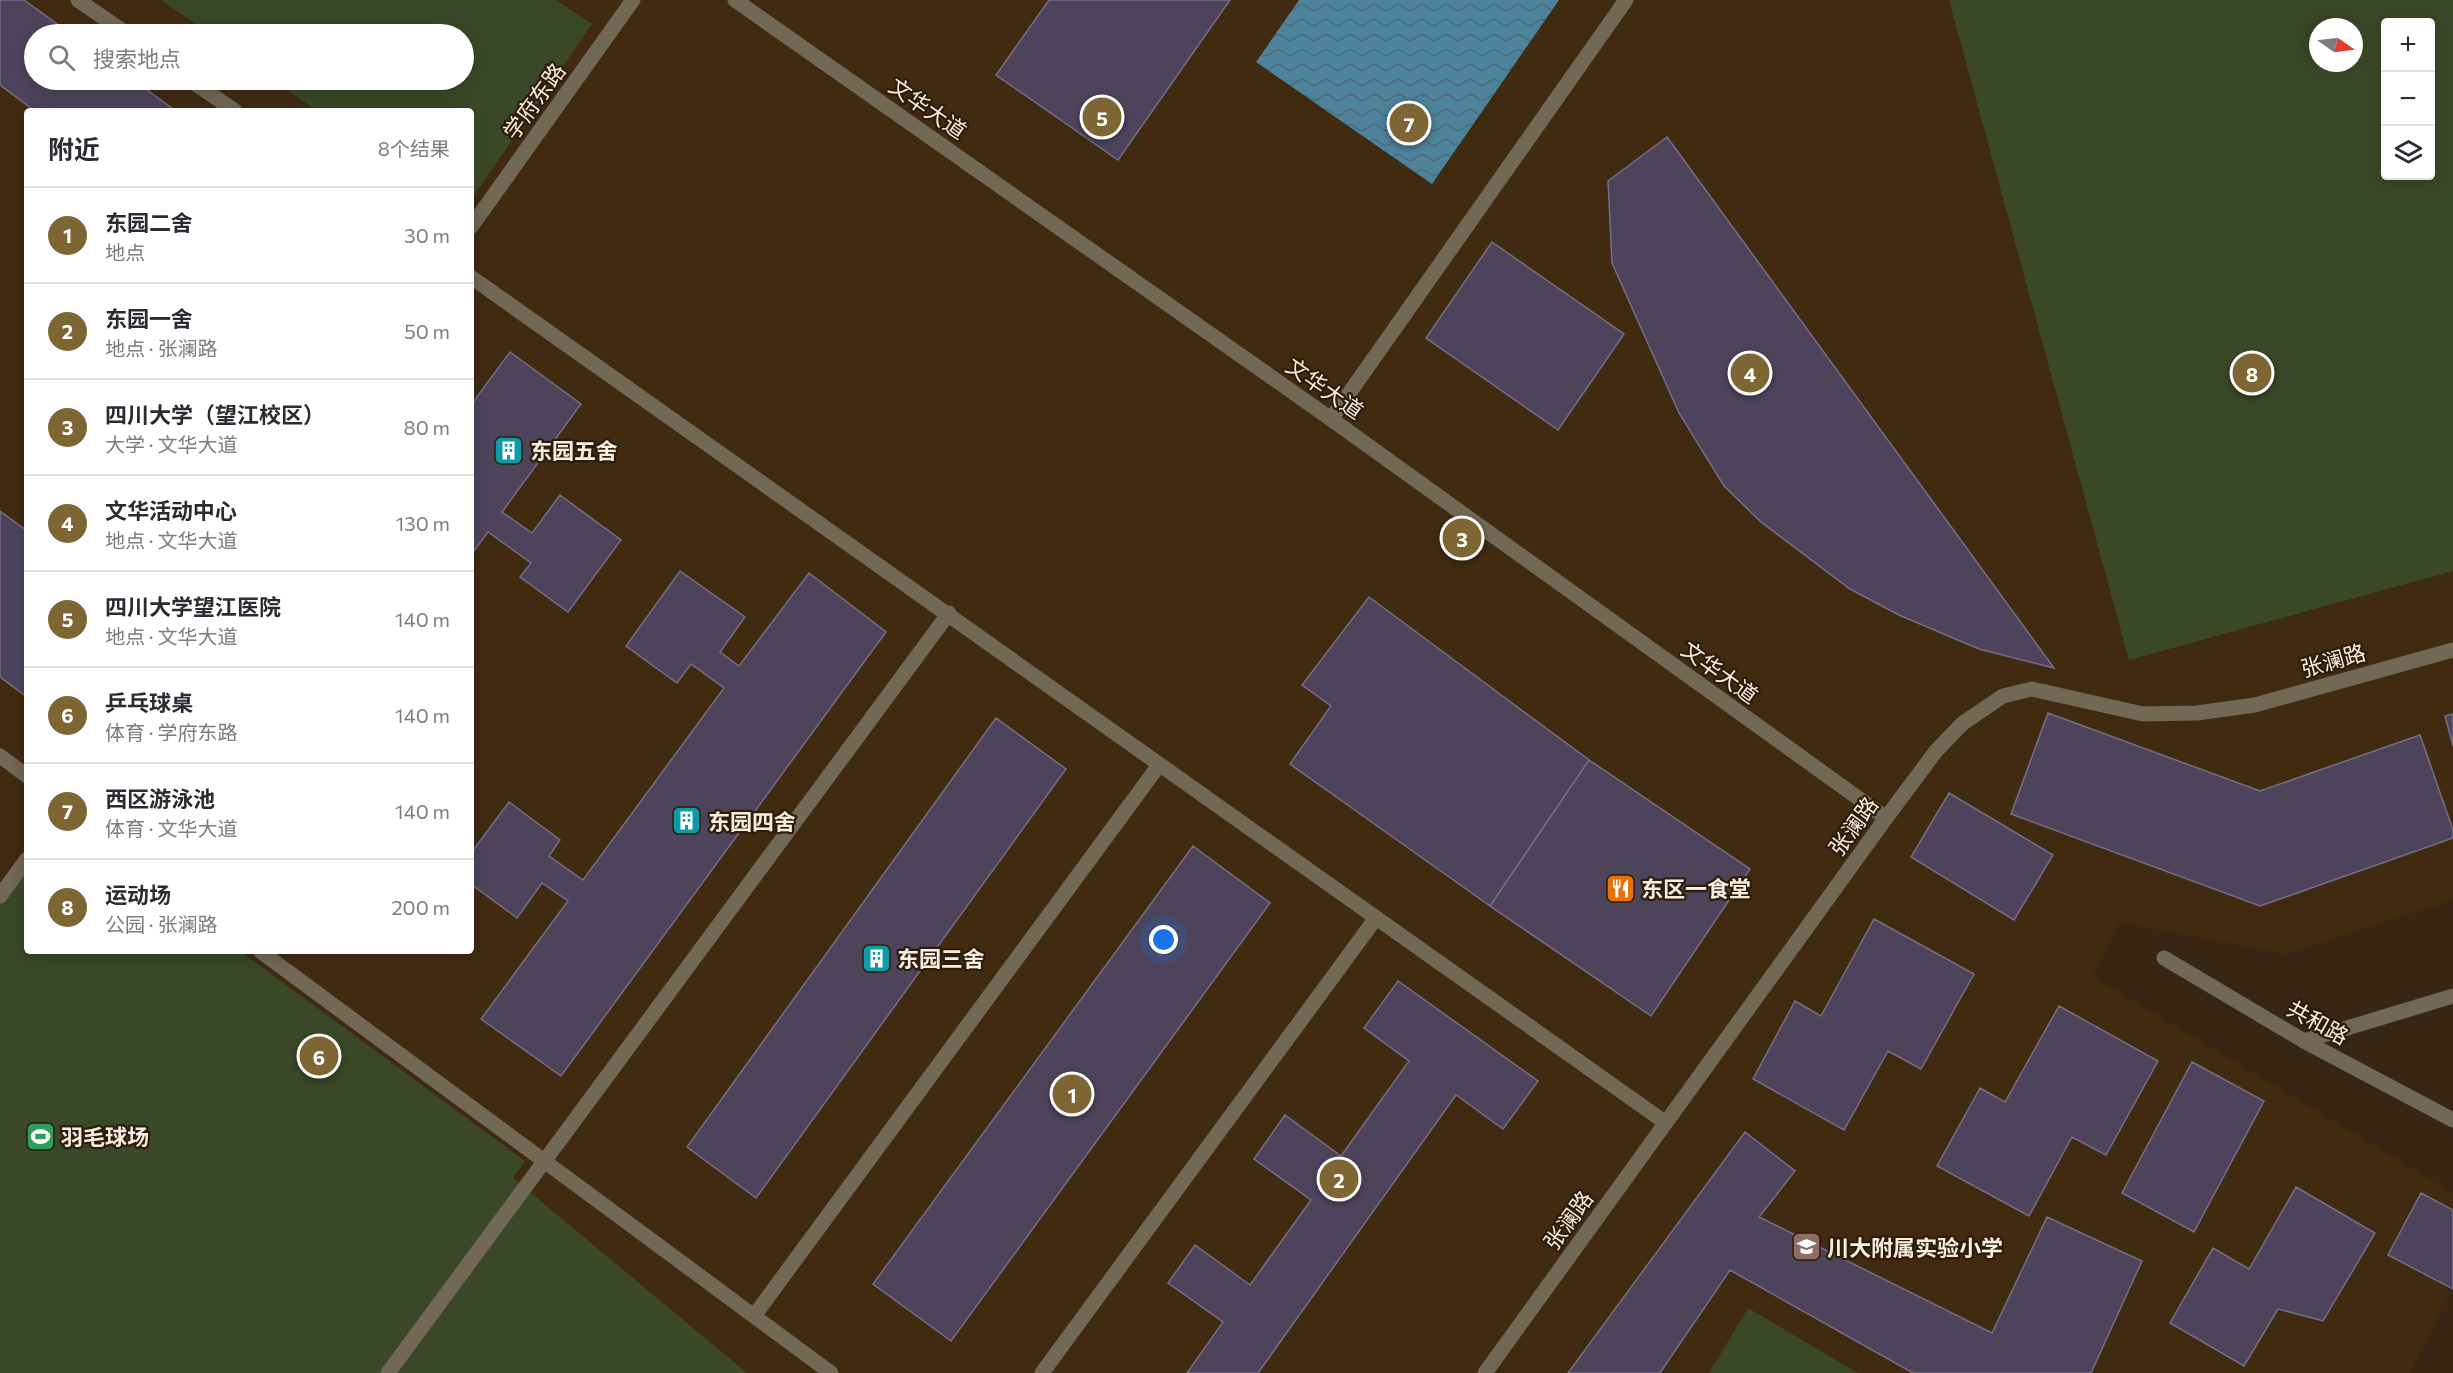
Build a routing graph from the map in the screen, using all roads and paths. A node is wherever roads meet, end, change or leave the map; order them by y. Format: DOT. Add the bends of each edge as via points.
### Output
graph roads {
  1 [pos="78,0"];
  2 [pos="633,0"];
  3 [pos="735,0"];
  4 [pos="1626,0"];
  5 [pos="113,24"];
  6 [pos="205,90"];
  7 [pos="231,108"];
  8 [pos="474,223"];
  9 [pos="474,279"];
  10 [pos="1331,419"];
  11 [pos="949,613"];
  12 [pos="2453,650"];
  13 [pos="0,756"];
  14 [pos="1159,765"];
  15 [pos="24,774"];
  16 [pos="1886,818"];
  17 [pos="24,862"];
  18 [pos="0,896"];
  19 [pos="1376,918"];
  20 [pos="264,954"];
  21 [pos="2164,957"];
  22 [pos="2453,996"];
  23 [pos="2304,1041"];
  24 [pos="2453,1120"];
  25 [pos="1666,1123"];
  26 [pos="543,1161"];
  27 [pos="754,1316"];
  28 [pos="388,1373"];
  29 [pos="831,1373"];
  30 [pos="1042,1373"];
  31 [pos="1485,1373"];
  1 -- 5 [label="street"];
  2 -- 8 [label="street, 学府东路"];
  3 -- 10 [label="street, 文华大道"];
  4 -- 10 [label="street"];
  6 -- 7 [label="street"];
  9 -- 11 [label="street"];
  10 -- 16 [label="street, 文华大道"];
  11 -- 14 [label="street"];
  11 -- 26 [label="street"];
  12 -- 16 [label="street, 张澜路" via="2255,705 2197,714 2143,714 2032,689 2003,696 1963,723"];
  13 -- 15 [label="street"];
  14 -- 19 [label="street"];
  14 -- 27 [label="street"];
  16 -- 25 [label="street, 张澜路"];
  17 -- 18 [label="street"];
  19 -- 25 [label="street"];
  19 -- 30 [label="street"];
  20 -- 26 [label="street"];
  21 -- 23 [label="street, 共和路"];
  22 -- 23 [label="street"];
  23 -- 24 [label="street, 共和路"];
  25 -- 31 [label="street, 张澜路"];
  26 -- 27 [label="street"];
  26 -- 28 [label="street"];
  27 -- 29 [label="street"];
}
